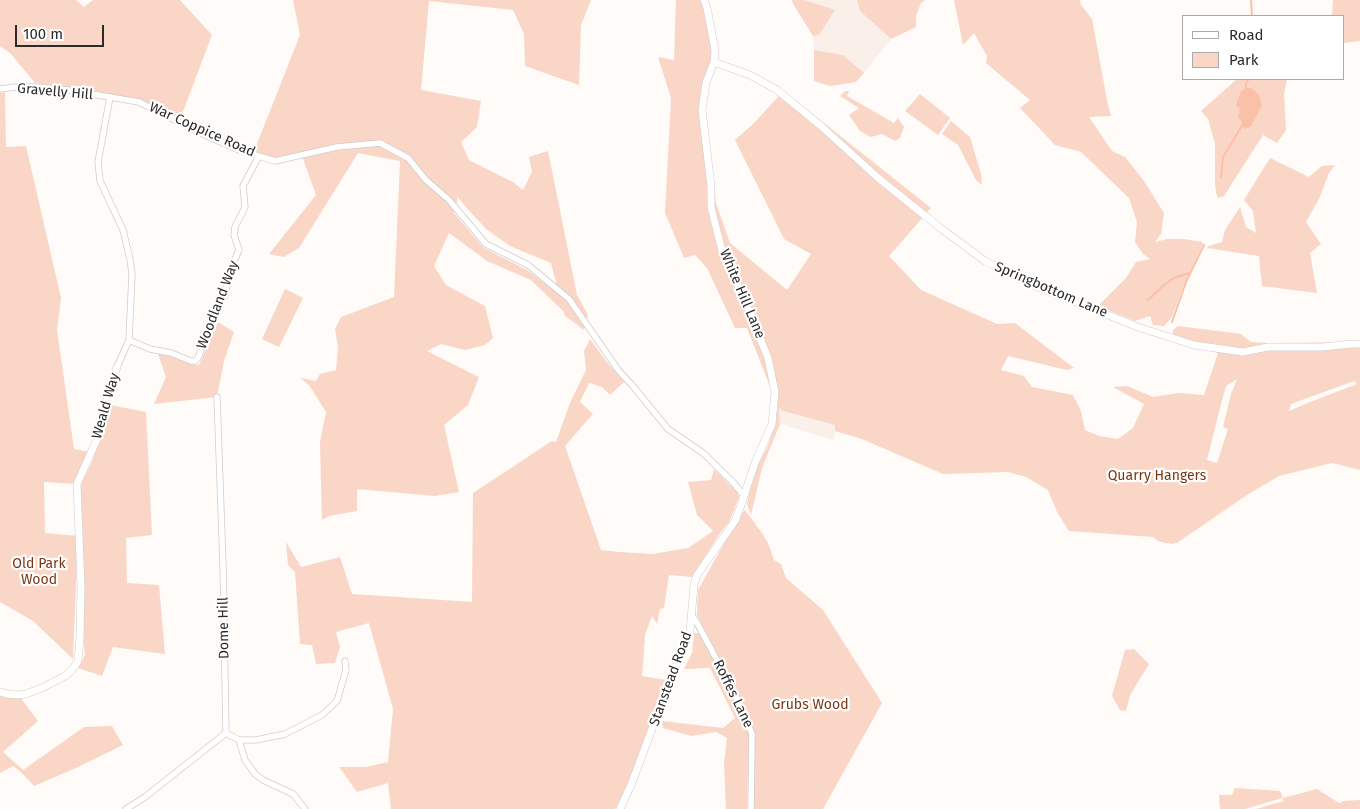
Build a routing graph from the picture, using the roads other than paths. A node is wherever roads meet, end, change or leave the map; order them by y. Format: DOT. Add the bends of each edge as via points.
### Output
graph roads {
  1 [pos="704,0"];
  2 [pos="714,62"];
  3 [pos="0,89"];
  4 [pos="110,98"];
  5 [pos="259,156"];
  6 [pos="129,340"];
  7 [pos="1360,344"];
  8 [pos="117,367"];
  9 [pos="217,397"];
  10 [pos="744,496"];
  11 [pos="691,617"];
  12 [pos="345,661"];
  13 [pos="0,692"];
  14 [pos="226,733"];
  15 [pos="240,740"];
  16 [pos="126,809"];
  17 [pos="305,809"];
  18 [pos="620,809"];
  19 [pos="751,809"];
  1 -- 2 [label="street, White Hill Lane" via="715,50"];
  2 -- 7 [label="street, Springbottom Lane" via="750,75 777,90 939,227 985,261 1032,285 1138,327 1194,345 1243,352 1269,347"];
  2 -- 10 [label="street, White Hill Lane" via="702,110 711,207 722,251 768,358 776,392 772,424"];
  3 -- 4 [label="street, Gravelly Hill" via="23,86"];
  4 -- 5 [label="street, War Coppice Road" via="139,102 204,135"];
  4 -- 6 [label="street, Weald Way" via="98,162 100,181 123,230 130,259"];
  5 -- 6 [label="street, Woodland Way" via="242,186 246,208 234,235 239,250 224,298 198,358 191,361"];
  5 -- 10 [label="street, War Coppice Road" via="275,161 337,147 380,143 408,158 486,244 528,265 569,298 619,371 668,429 703,452"];
  6 -- 8 [label="street, Weald Way"];
  8 -- 13 [label="street, Weald Way" via="102,428 77,484 81,586 78,661 65,676 35,691 18,695"];
  9 -- 14 [label="street, Dome Hill"];
  10 -- 11 [label="street, Stanstead Road" via="735,521 697,575"];
  11 -- 18 [label="street, Stanstead Road" via="690,631"];
  11 -- 19 [label="street, Roffes Lane" via="734,692 752,734"];
  12 -- 15 [label="street" via="346,670 337,701 322,715 285,734"];
  14 -- 15 [label="street"];
  14 -- 16 [label="street"];
  15 -- 17 [label="street" via="245,760 255,774 293,794"];
}
